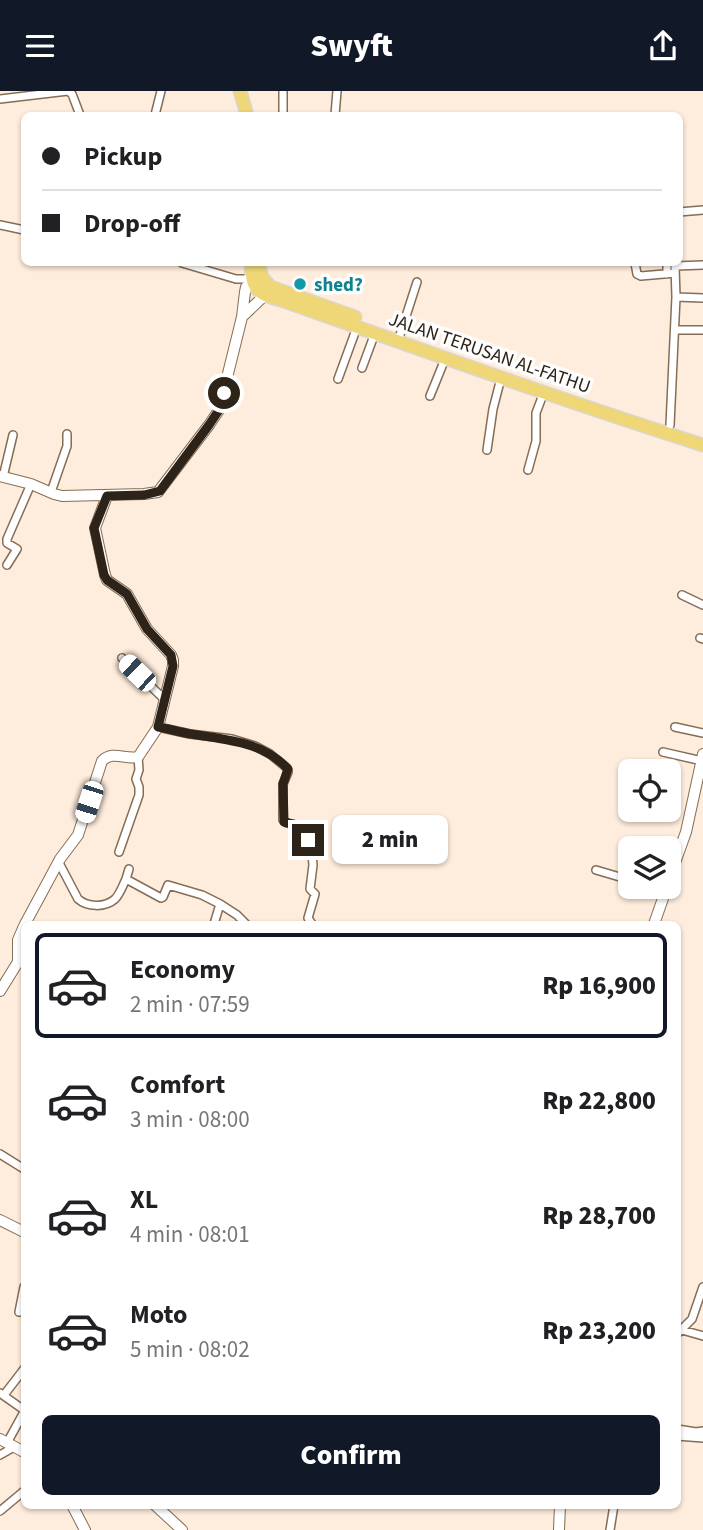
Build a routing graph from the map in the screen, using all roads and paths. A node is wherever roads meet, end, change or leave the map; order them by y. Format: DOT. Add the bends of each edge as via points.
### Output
graph roads {
  1 [pos="161,91"];
  2 [pos="240,91"];
  3 [pos="248,91"];
  4 [pos="283,91"];
  5 [pos="337,91"];
  6 [pos="69,92"];
  7 [pos="0,99"];
  8 [pos="79,112"];
  9 [pos="156,112"];
  10 [pos="246,112"];
  11 [pos="254,112"];
  12 [pos="283,112"];
  13 [pos="335,112"];
  14 [pos="703,211"];
  15 [pos="683,212"];
  16 [pos="0,225"];
  17 [pos="21,229"];
  18 [pos="703,265"];
  19 [pos="192,266"];
  20 [pos="260,266"];
  21 [pos="635,266"];
  22 [pos="672,268"];
  23 [pos="252,273"];
  24 [pos="417,282"];
  25 [pos="267,292"];
  26 [pos="676,297"];
  27 [pos="703,298"];
  28 [pos="242,317"];
  29 [pos="357,327"];
  30 [pos="675,330"];
  31 [pos="703,330"];
  32 [pos="375,333"];
  33 [pos="399,337"];
  34 [pos="445,359"];
  35 [pos="362,368"];
  36 [pos="508,378"];
  37 [pos="338,379"];
  38 [pos="544,392"];
  39 [pos="430,396"];
  40 [pos="670,425"];
  41 [pos="67,434"];
  42 [pos="13,435"];
  43 [pos="703,436"];
  44 [pos="703,445"];
  45 [pos="487,450"];
  46 [pos="528,470"];
  47 [pos="1,477"];
  48 [pos="31,484"];
  49 [pos="51,492"];
  50 [pos="107,496"];
  51 [pos="7,565"];
  52 [pos="682,595"];
  53 [pos="703,605"];
  54 [pos="122,658"];
  55 [pos="165,700"];
  56 [pos="158,727"];
  57 [pos="675,727"];
  58 [pos="703,733"];
  59 [pos="663,752"];
  60 [pos="138,757"];
  61 [pos="702,757"];
  62 [pos="681,847"];
  63 [pos="119,852"];
  64 [pos="58,861"];
  65 [pos="129,869"];
  66 [pos="596,870"];
  67 [pos="618,876"];
  68 [pos="126,879"];
  69 [pos="661,899"];
  70 [pos="220,904"];
  71 [pos="27,921"];
  72 [pos="215,921"];
  73 [pos="243,921"];
  74 [pos="310,921"];
  75 [pos="655,921"];
  76 [pos="21,934"];
  77 [pos="0,991"];
  78 [pos="0,1154"];
  79 [pos="21,1167"];
  80 [pos="0,1220"];
  81 [pos="21,1230"];
  82 [pos="703,1287"];
  83 [pos="21,1302"];
  84 [pos="19,1312"];
  85 [pos="681,1330"];
  86 [pos="681,1332"];
  87 [pos="703,1336"];
  88 [pos="21,1372"];
  89 [pos="2,1394"];
  90 [pos="21,1409"];
  91 [pos="21,1417"];
  92 [pos="681,1430"];
  93 [pos="701,1435"];
  94 [pos="681,1436"];
  95 [pos="7,1443"];
  96 [pos="0,1455"];
  97 [pos="21,1493"];
  98 [pos="74,1509"];
  99 [pos="159,1509"];
  100 [pos="560,1509"];
  101 [pos="613,1509"];
  102 [pos="0,1511"];
  103 [pos="85,1530"];
  104 [pos="182,1530"];
  105 [pos="559,1530"];
  106 [pos="610,1530"];
  1 -- 9 [label="street"];
  2 -- 10 [label="highway"];
  3 -- 11 [label="highway"];
  4 -- 12 [label="street"];
  5 -- 13 [label="street"];
  6 -- 7 [label="street"];
  6 -- 8 [label="street"];
  14 -- 15 [label="street"];
  16 -- 17 [label="street"];
  18 -- 22 [label="street"];
  19 -- 23 [label="street" via="236,279 246,279"];
  20 -- 25 [label="highway"];
  21 -- 22 [label="street" via="639,275"];
  22 -- 26 [label="street"];
  23 -- 25 [label="highway" via="255,287"];
  23 -- 28 [label="street"];
  24 -- 33 [label="street"];
  25 -- 28 [label="street"];
  25 -- 29 [label="highway, JALAN TERUSAN AL-FATHU"];
  25 -- 33 [label="highway, JALAN TERUSAN AL-FATHU"];
  26 -- 27 [label="street"];
  26 -- 30 [label="street"];
  28 -- 50 [label="street" via="219,410 166,483 151,494"];
  29 -- 32 [label="highway, JALAN TERUSAN AL-FATHU"];
  29 -- 37 [label="street"];
  30 -- 31 [label="street"];
  30 -- 40 [label="street"];
  32 -- 33 [label="highway, JALAN TERUSAN AL-FATHU"];
  32 -- 35 [label="street"];
  33 -- 34 [label="highway, JALAN TERUSAN AL-FATHU"];
  33 -- 36 [label="highway, JALAN TERUSAN AL-FATHU"];
  34 -- 36 [label="highway, JALAN TERUSAN AL-FATHU"];
  34 -- 39 [label="street"];
  36 -- 38 [label="highway, JALAN TERUSAN AL-FATHU"];
  36 -- 40 [label="highway, JALAN TERUSAN AL-FATHU"];
  36 -- 45 [label="street" via="493,409"];
  38 -- 44 [label="highway, JALAN TERUSAN AL-FATHU"];
  38 -- 46 [label="street" via="536,413 536,441"];
  40 -- 43 [label="highway, JALAN TERUSAN AL-FATHU"];
  41 -- 49 [label="street"];
  42 -- 47 [label="street"];
  47 -- 48 [label="street"];
  48 -- 49 [label="street"];
  48 -- 51 [label="street" via="7,539 17,549"];
  49 -- 50 [label="street"];
  50 -- 55 [label="street" via="94,528 100,560 106,578 127,594 147,629 173,657"];
  52 -- 53 [label="street"];
  54 -- 55 [label="street"];
  55 -- 56 [label="street"];
  56 -- 60 [label="street"];
  56 -- 74 [label="street" via="254,745 287,768 283,820 310,829 310,889 315,894"];
  57 -- 58 [label="street"];
  59 -- 61 [label="street"];
  60 -- 63 [label="street" via="139,795"];
  60 -- 64 [label="street" via="112,755 102,761 78,835"];
  61 -- 62 [label="street"];
  64 -- 68 [label="street" via="78,899 86,904 100,906 111,901"];
  64 -- 71 [label="street"];
  65 -- 68 [label="street"];
  66 -- 67 [label="street"];
  68 -- 70 [label="street" via="161,898 168,885"];
  69 -- 75 [label="street"];
  70 -- 72 [label="street"];
  70 -- 73 [label="street"];
  76 -- 77 [label="street" via="19,960"];
  78 -- 79 [label="street"];
  80 -- 81 [label="street"];
  82 -- 85 [label="street" via="692,1319"];
  83 -- 84 [label="street"];
  86 -- 87 [label="street"];
  88 -- 89 [label="street"];
  89 -- 90 [label="street"];
  91 -- 95 [label="street"];
  92 -- 93 [label="street"];
  93 -- 94 [label="street"];
  95 -- 96 [label="street"];
  97 -- 102 [label="street"];
  98 -- 103 [label="street"];
  99 -- 104 [label="street"];
  100 -- 105 [label="street"];
  101 -- 106 [label="street"];
}
